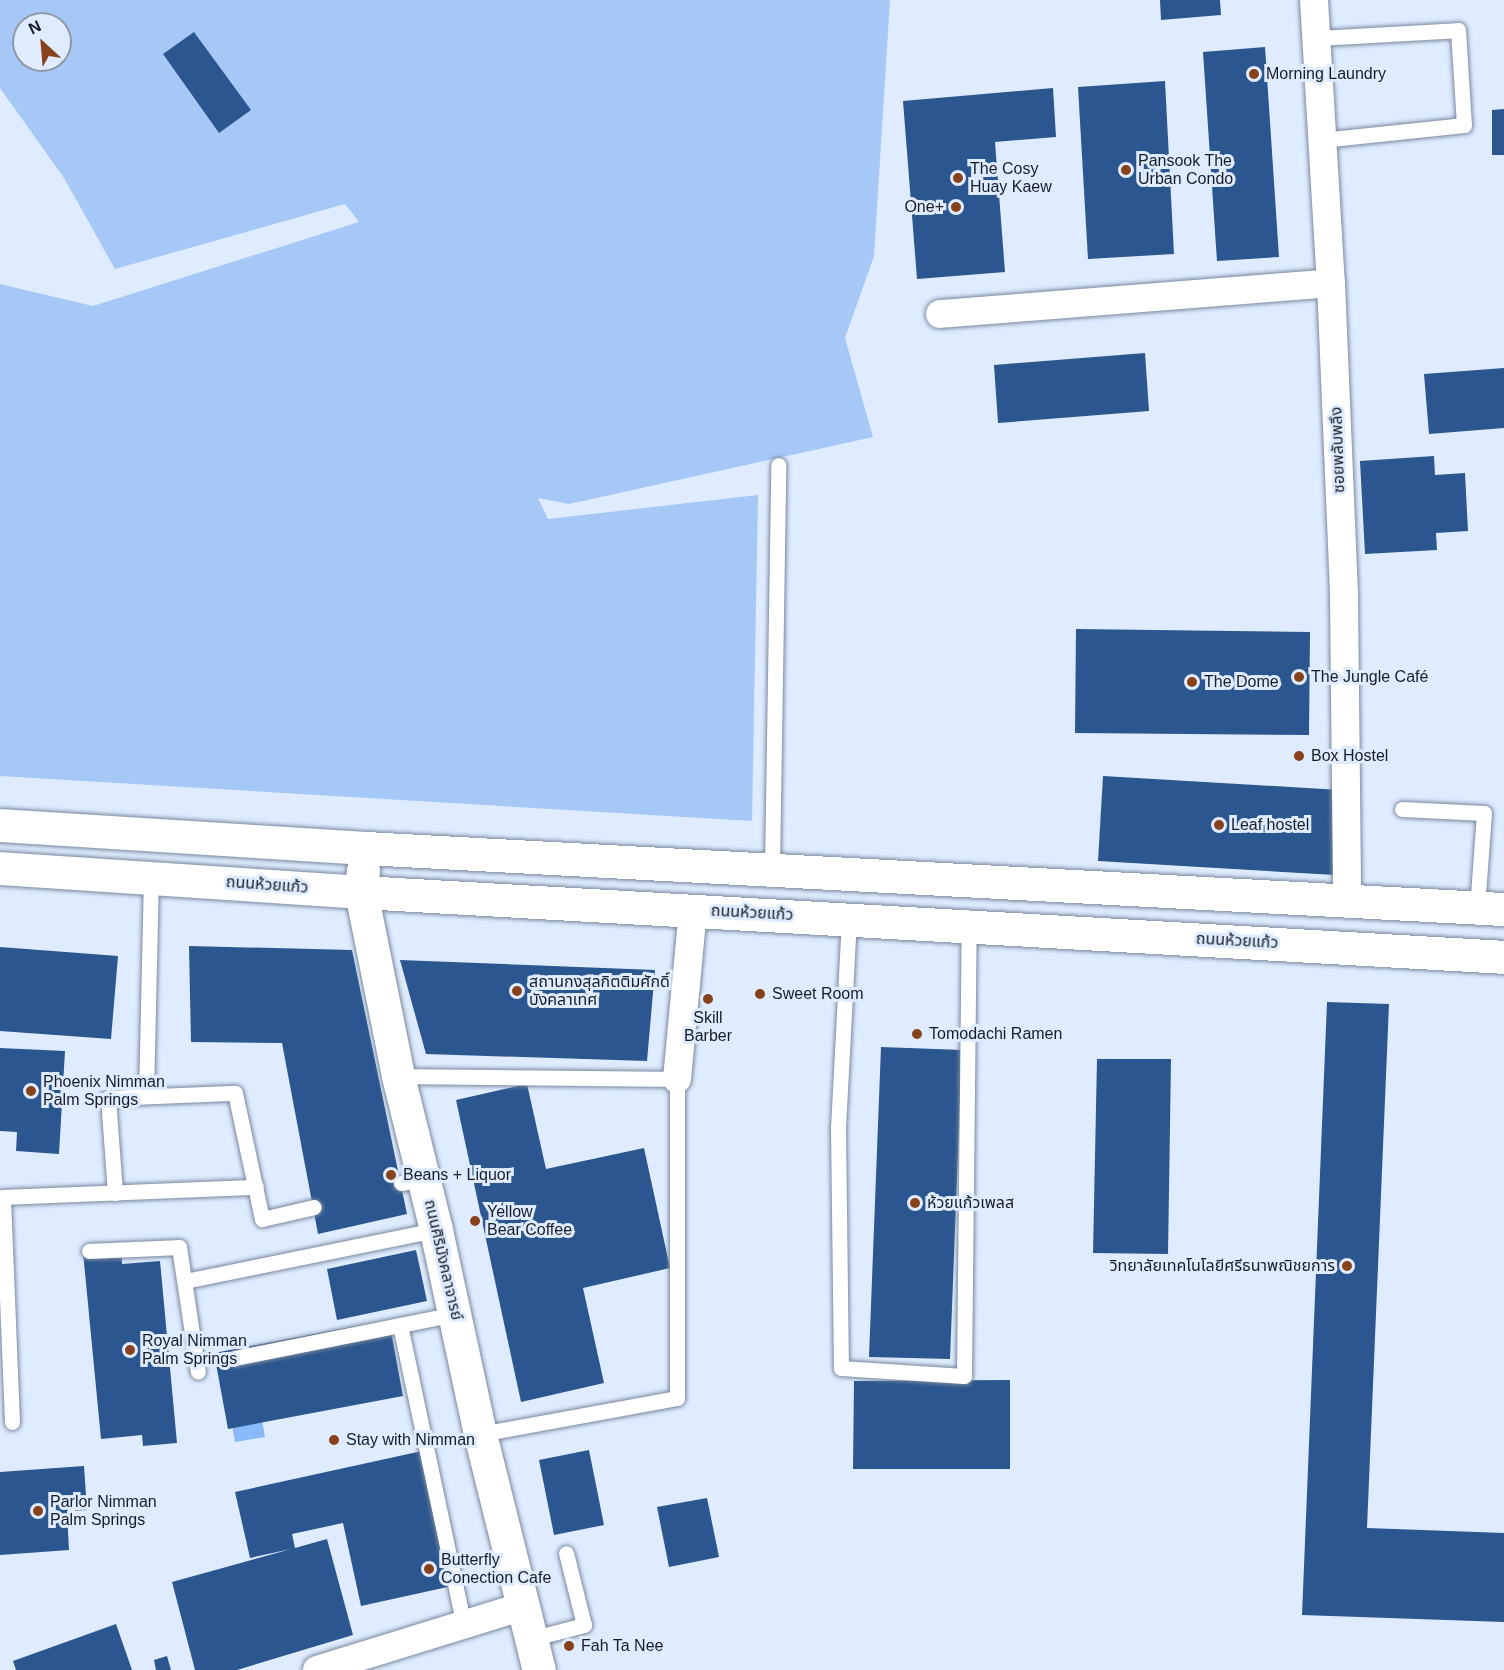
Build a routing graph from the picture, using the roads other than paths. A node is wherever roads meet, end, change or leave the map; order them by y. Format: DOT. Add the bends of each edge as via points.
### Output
graph roads {
  1 [pos="1314,0"];
  2 [pos="1317,38"];
  3 [pos="1322,140"];
  4 [pos="1330,283"];
  5 [pos="940,314"];
  6 [pos="778,465"];
  7 [pos="1402,809"];
  8 [pos="0,825"];
  9 [pos="364,848"];
  10 [pos="0,868"];
  11 [pos="772,869"];
  12 [pos="151,878"];
  13 [pos="361,892"];
  14 [pos="1347,900"];
  15 [pos="1491,908"];
  16 [pos="693,910"];
  17 [pos="849,918"];
  18 [pos="969,925"];
  19 [pos="1504,957"];
  20 [pos="398,1076"];
  21 [pos="677,1079"];
  22 [pos="146,1096"];
  23 [pos="256,1188"];
  24 [pos="115,1193"];
  25 [pos="314,1207"];
  26 [pos="436,1230"];
  27 [pos="89,1251"];
  28 [pos="184,1281"];
  29 [pos="455,1314"];
  30 [pos="400,1325"];
  31 [pos="236,1358"];
  32 [pos="198,1372"];
  33 [pos="12,1422"];
  34 [pos="480,1434"];
  35 [pos="566,1552"];
  36 [pos="521,1607"];
  37 [pos="464,1625"];
  38 [pos="530,1639"];
  39 [pos="317,1670"];
  40 [pos="539,1670"];
  1 -- 2 [label="street, ซอยพลับพลึง"];
  2 -- 3 [label="street, ซอยพลับพลึง"];
  2 -- 3 [label="lane" via="1458,30 1464,124"];
  3 -- 4 [label="street, ซอยพลับพลึง"];
  4 -- 5 [label="street"];
  4 -- 14 [label="street, ซอยพลับพลึง" via="1344,597"];
  6 -- 11 [label="lane"];
  7 -- 15 [label="lane" via="1484,813"];
  8 -- 9 [label="main road"];
  9 -- 11 [label="main road"];
  9 -- 13 [label="main road, ถนนศิริมังคลาจารย์"];
  10 -- 12 [label="main road, ถนนห้วยแก้ว"];
  11 -- 14 [label="main road"];
  12 -- 13 [label="main road, ถนนห้วยแก้ว"];
  12 -- 22 [label="lane"];
  13 -- 16 [label="main road, ถนนห้วยแก้ว"];
  13 -- 20 [label="main road, ถนนศิริมังคลาจารย์"];
  14 -- 15 [label="main road"];
  16 -- 17 [label="main road, ถนนห้วยแก้ว"];
  16 -- 21 [label="street"];
  17 -- 18 [label="main road, ถนนห้วยแก้ว"];
  17 -- 18 [label="lane" via="837,1127 841,1368 964,1376"];
  18 -- 19 [label="main road, ถนนห้วยแก้ว"];
  20 -- 21 [label="lane"];
  20 -- 26 [label="main road, ถนนศิริมังคลาจารย์" via="412,1181"];
  21 -- 34 [label="lane" via="677,1398"];
  22 -- 23 [label="lane" via="234,1093"];
  22 -- 24 [label="lane" via="108,1098"];
  23 -- 24 [label="lane"];
  23 -- 25 [label="lane" via="262,1219"];
  24 -- 33 [label="lane" via="3,1197"];
  26 -- 28 [label="lane"];
  26 -- 29 [label="main road, ถนนศิริมังคลาจารย์"];
  27 -- 28 [label="lane" via="179,1247"];
  28 -- 32 [label="lane"];
  29 -- 30 [label="lane"];
  29 -- 34 [label="main road, ถนนศิริมังคลาจารย์"];
  30 -- 31 [label="lane"];
  30 -- 37 [label="lane"];
  34 -- 36 [label="main road, ถนนศิริมังคลาจารย์"];
  35 -- 38 [label="lane" via="584,1625"];
  36 -- 37 [label="street"];
  36 -- 38 [label="main road, ถนนศิริมังคลาจารย์"];
  37 -- 39 [label="street"];
  38 -- 40 [label="main road, ถนนศิริมังคลาจารย์"];
}
